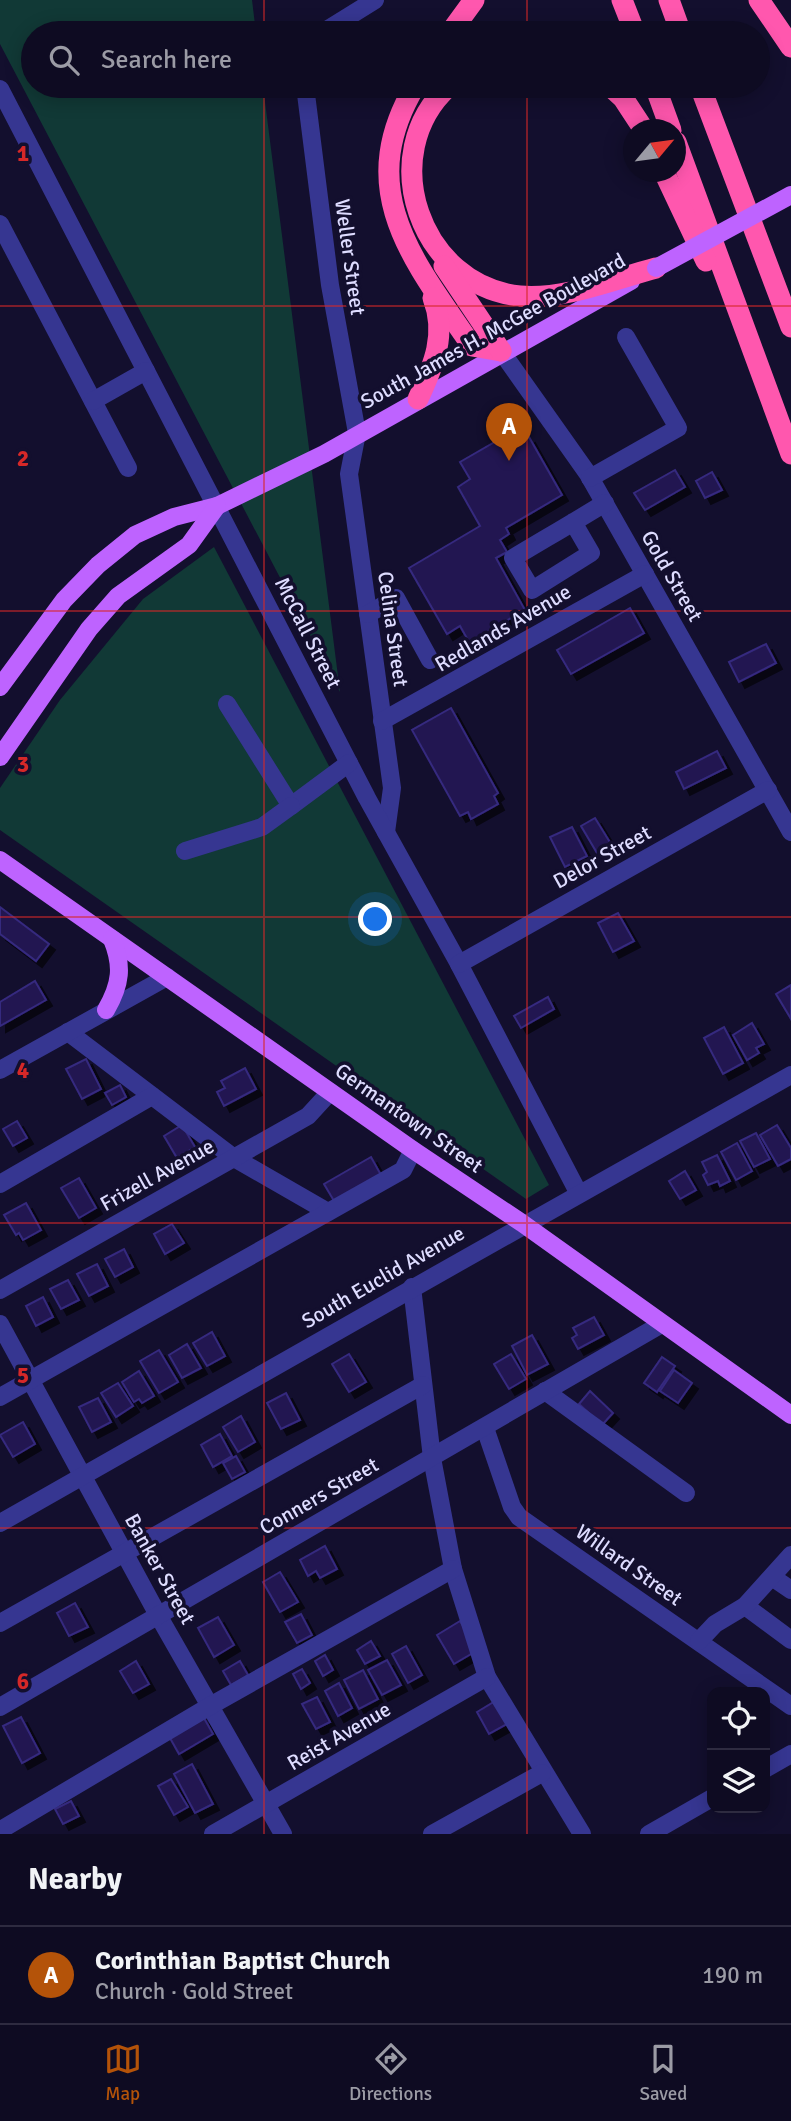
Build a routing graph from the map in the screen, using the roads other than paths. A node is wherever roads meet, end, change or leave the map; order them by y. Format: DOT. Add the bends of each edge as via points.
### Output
graph roads {
  1 [pos="375,0"];
  2 [pos="474,0"];
  3 [pos="622,0"];
  4 [pos="669,0"];
  5 [pos="759,0"];
  6 [pos="341,21"];
  7 [pos="459,21"];
  8 [pos="630,21"];
  9 [pos="677,21"];
  10 [pos="791,47"];
  11 [pos="0,89"];
  12 [pos="307,98"];
  13 [pos="409,98"];
  14 [pos="438,98"];
  15 [pos="623,98"];
  16 [pos="659,98"];
  17 [pos="705,98"];
  18 [pos="637,119"];
  19 [pos="667,119"];
  20 [pos="686,170"];
  21 [pos="669,182"];
  22 [pos="791,195"];
  23 [pos="0,224"];
  24 [pos="432,242"];
  25 [pos="656,268"];
  26 [pos="424,276"];
  27 [pos="741,323"];
  28 [pos="791,327"];
  29 [pos="626,337"];
  30 [pos="501,351"];
  31 [pos="146,371"];
  32 [pos="418,398"];
  33 [pos="93,401"];
  34 [pos="357,433"];
  35 [pos="791,454"];
  36 [pos="128,468"];
  37 [pos="590,478"];
  38 [pos="605,503"];
  39 [pos="217,506"];
  40 [pos="573,522"];
  41 [pos="645,574"];
  42 [pos="368,614"];
  43 [pos="430,660"];
  44 [pos="0,687"];
  45 [pos="227,704"];
  46 [pos="382,721"];
  47 [pos="0,757"];
  48 [pos="349,763"];
  49 [pos="768,790"];
  50 [pos="291,806"];
  51 [pos="386,832"];
  52 [pos="791,832"];
  53 [pos="185,851"];
  54 [pos="0,859"];
  55 [pos="113,939"];
  56 [pos="459,964"];
  57 [pos="167,977"];
  58 [pos="106,1010"];
  59 [pos="68,1032"];
  60 [pos="0,1070"];
  61 [pos="791,1075"];
  62 [pos="330,1092"];
  63 [pos="152,1096"];
  64 [pos="413,1150"];
  65 [pos="234,1158"];
  66 [pos="0,1184"];
  67 [pos="579,1194"];
  68 [pos="328,1212"];
  69 [pos="522,1223"];
  70 [pos="412,1287"];
  71 [pos="0,1290"];
  72 [pos="0,1324"];
  73 [pos="660,1325"];
  74 [pos="30,1380"];
  75 [pos="424,1385"];
  76 [pos="545,1391"];
  77 [pos="0,1397"];
  78 [pos="791,1415"];
  79 [pos="485,1428"];
  80 [pos="432,1458"];
  81 [pos="82,1476"];
  82 [pos="686,1493"];
  83 [pos="0,1523"];
  84 [pos="124,1552"];
  85 [pos="791,1555"];
  86 [pos="453,1569"];
  87 [pos="772,1577"];
  88 [pos="791,1590"];
  89 [pos="745,1606"];
  90 [pos="158,1615"];
  91 [pos="0,1623"];
  92 [pos="791,1640"];
  93 [pos="699,1641"];
  94 [pos="487,1676"];
  95 [pos="210,1706"];
  96 [pos="791,1706"];
  97 [pos="0,1707"];
  98 [pos="791,1754"];
  99 [pos="770,1766"];
  100 [pos="542,1773"];
  101 [pos="707,1801"];
  102 [pos="266,1804"];
  103 [pos="4,1827"];
  104 [pos="213,1834"];
  105 [pos="283,1834"];
  106 [pos="432,1834"];
  107 [pos="582,1834"];
  108 [pos="649,1834"];
  1 -- 6 [label="street"];
  2 -- 7 [label="highway"];
  3 -- 8 [label="highway"];
  4 -- 9 [label="highway"];
  5 -- 10 [label="highway"];
  11 -- 31 [label="street, McCall Street"];
  12 -- 34 [label="street, Weller Street" via="330,285"];
  13 -- 26 [label="highway" via="394,131 387,170 395,222"];
  14 -- 24 [label="highway" via="420,127 411,165 413,200"];
  15 -- 18 [label="highway"];
  16 -- 19 [label="highway"];
  17 -- 28 [label="highway"];
  20 -- 27 [label="highway"];
  21 -- 27 [label="highway"];
  22 -- 25 [label="main road, South James H. McGee Boulevard, bridge"];
  23 -- 33 [label="street"];
  24 -- 25 [label="highway" via="469,278 498,292 521,296 545,296"];
  24 -- 30 [label="highway"];
  25 -- 30 [label="main road, South James H. McGee Boulevard"];
  26 -- 30 [label="highway" via="472,346"];
  26 -- 32 [label="highway" via="437,309 439,341 435,362"];
  27 -- 35 [label="highway"];
  29 -- 37 [label="street" via="678,429"];
  30 -- 32 [label="main road, South James H. McGee Boulevard"];
  30 -- 37 [label="street, Gold Street"];
  31 -- 33 [label="street"];
  31 -- 39 [label="street, McCall Street"];
  32 -- 34 [label="main road, South James H. McGee Boulevard"];
  33 -- 36 [label="street"];
  34 -- 39 [label="main road, South James H. McGee Boulevard"];
  34 -- 42 [label="street, Celina Street" via="349,474"];
  37 -- 38 [label="street, Gold Street"];
  38 -- 40 [label="street"];
  38 -- 41 [label="street, Gold Street"];
  39 -- 44 [label="main road, South James H. McGee Boulevard" via="174,517 135,535 98,565 64,600"];
  39 -- 47 [label="main road, South James H. McGee Boulevard" via="188,545 118,596 89,629"];
  39 -- 48 [label="street, McCall Street"];
  41 -- 46 [label="street, Redlands Avenue"];
  41 -- 49 [label="street, Gold Street"];
  42 -- 43 [label="street" via="396,598"];
  42 -- 46 [label="street, Celina Street"];
  45 -- 50 [label="street"];
  46 -- 51 [label="street, Celina Street" via="391,788"];
  48 -- 50 [label="street"];
  48 -- 51 [label="street, McCall Street"];
  49 -- 52 [label="street, Gold Street"];
  49 -- 56 [label="street, Delor Street"];
  50 -- 53 [label="street" via="262,827"];
  51 -- 56 [label="street, McCall Street"];
  54 -- 55 [label="main road, Germantown Street"];
  55 -- 57 [label="main road, Germantown Street"];
  55 -- 58 [label="main road" via="121,971"];
  56 -- 67 [label="street, McCall Street"];
  57 -- 58 [label="street"];
  57 -- 62 [label="main road, Germantown Street"];
  58 -- 59 [label="street"];
  59 -- 60 [label="street"];
  59 -- 63 [label="street"];
  61 -- 67 [label="street, South Euclid Avenue"];
  62 -- 64 [label="main road, Germantown Street"];
  62 -- 65 [label="street, Frizell Avenue" via="308,1116"];
  63 -- 65 [label="street"];
  63 -- 66 [label="street"];
  64 -- 68 [label="street" via="403,1170"];
  64 -- 69 [label="main road, Germantown Street"];
  65 -- 68 [label="street"];
  65 -- 71 [label="street, Frizell Avenue"];
  67 -- 69 [label="street, South Euclid Avenue"];
  68 -- 74 [label="street"];
  69 -- 70 [label="street, South Euclid Avenue"];
  69 -- 73 [label="main road, Germantown Street"];
  70 -- 75 [label="street"];
  70 -- 81 [label="street, South Euclid Avenue"];
  72 -- 74 [label="street, Banker Street"];
  73 -- 76 [label="street, Conners Street"];
  73 -- 78 [label="main road, Germantown Street"];
  74 -- 77 [label="street"];
  74 -- 81 [label="street, Banker Street"];
  75 -- 80 [label="street"];
  75 -- 84 [label="street"];
  76 -- 79 [label="street, Conners Street"];
  76 -- 82 [label="street"];
  79 -- 80 [label="street, Conners Street"];
  79 -- 93 [label="street, Willard Street" via="519,1517"];
  80 -- 86 [label="street"];
  80 -- 90 [label="street, Conners Street"];
  81 -- 83 [label="street, South Euclid Avenue"];
  81 -- 84 [label="street, Banker Street"];
  84 -- 90 [label="street, Banker Street"];
  84 -- 91 [label="street"];
  85 -- 87 [label="street"];
  86 -- 94 [label="street"];
  86 -- 95 [label="street"];
  87 -- 88 [label="street"];
  87 -- 89 [label="street"];
  89 -- 92 [label="street"];
  89 -- 93 [label="street"];
  90 -- 95 [label="street, Banker Street"];
  90 -- 97 [label="street, Conners Street"];
  93 -- 96 [label="street, Willard Street"];
  94 -- 100 [label="street"];
  94 -- 102 [label="street, Reist Avenue"];
  95 -- 102 [label="street, Banker Street"];
  95 -- 103 [label="street"];
  98 -- 99 [label="street"];
  100 -- 106 [label="street"];
  100 -- 107 [label="street"];
  101 -- 108 [label="street"];
  102 -- 104 [label="street, Reist Avenue"];
  102 -- 105 [label="street, Banker Street"];
}
